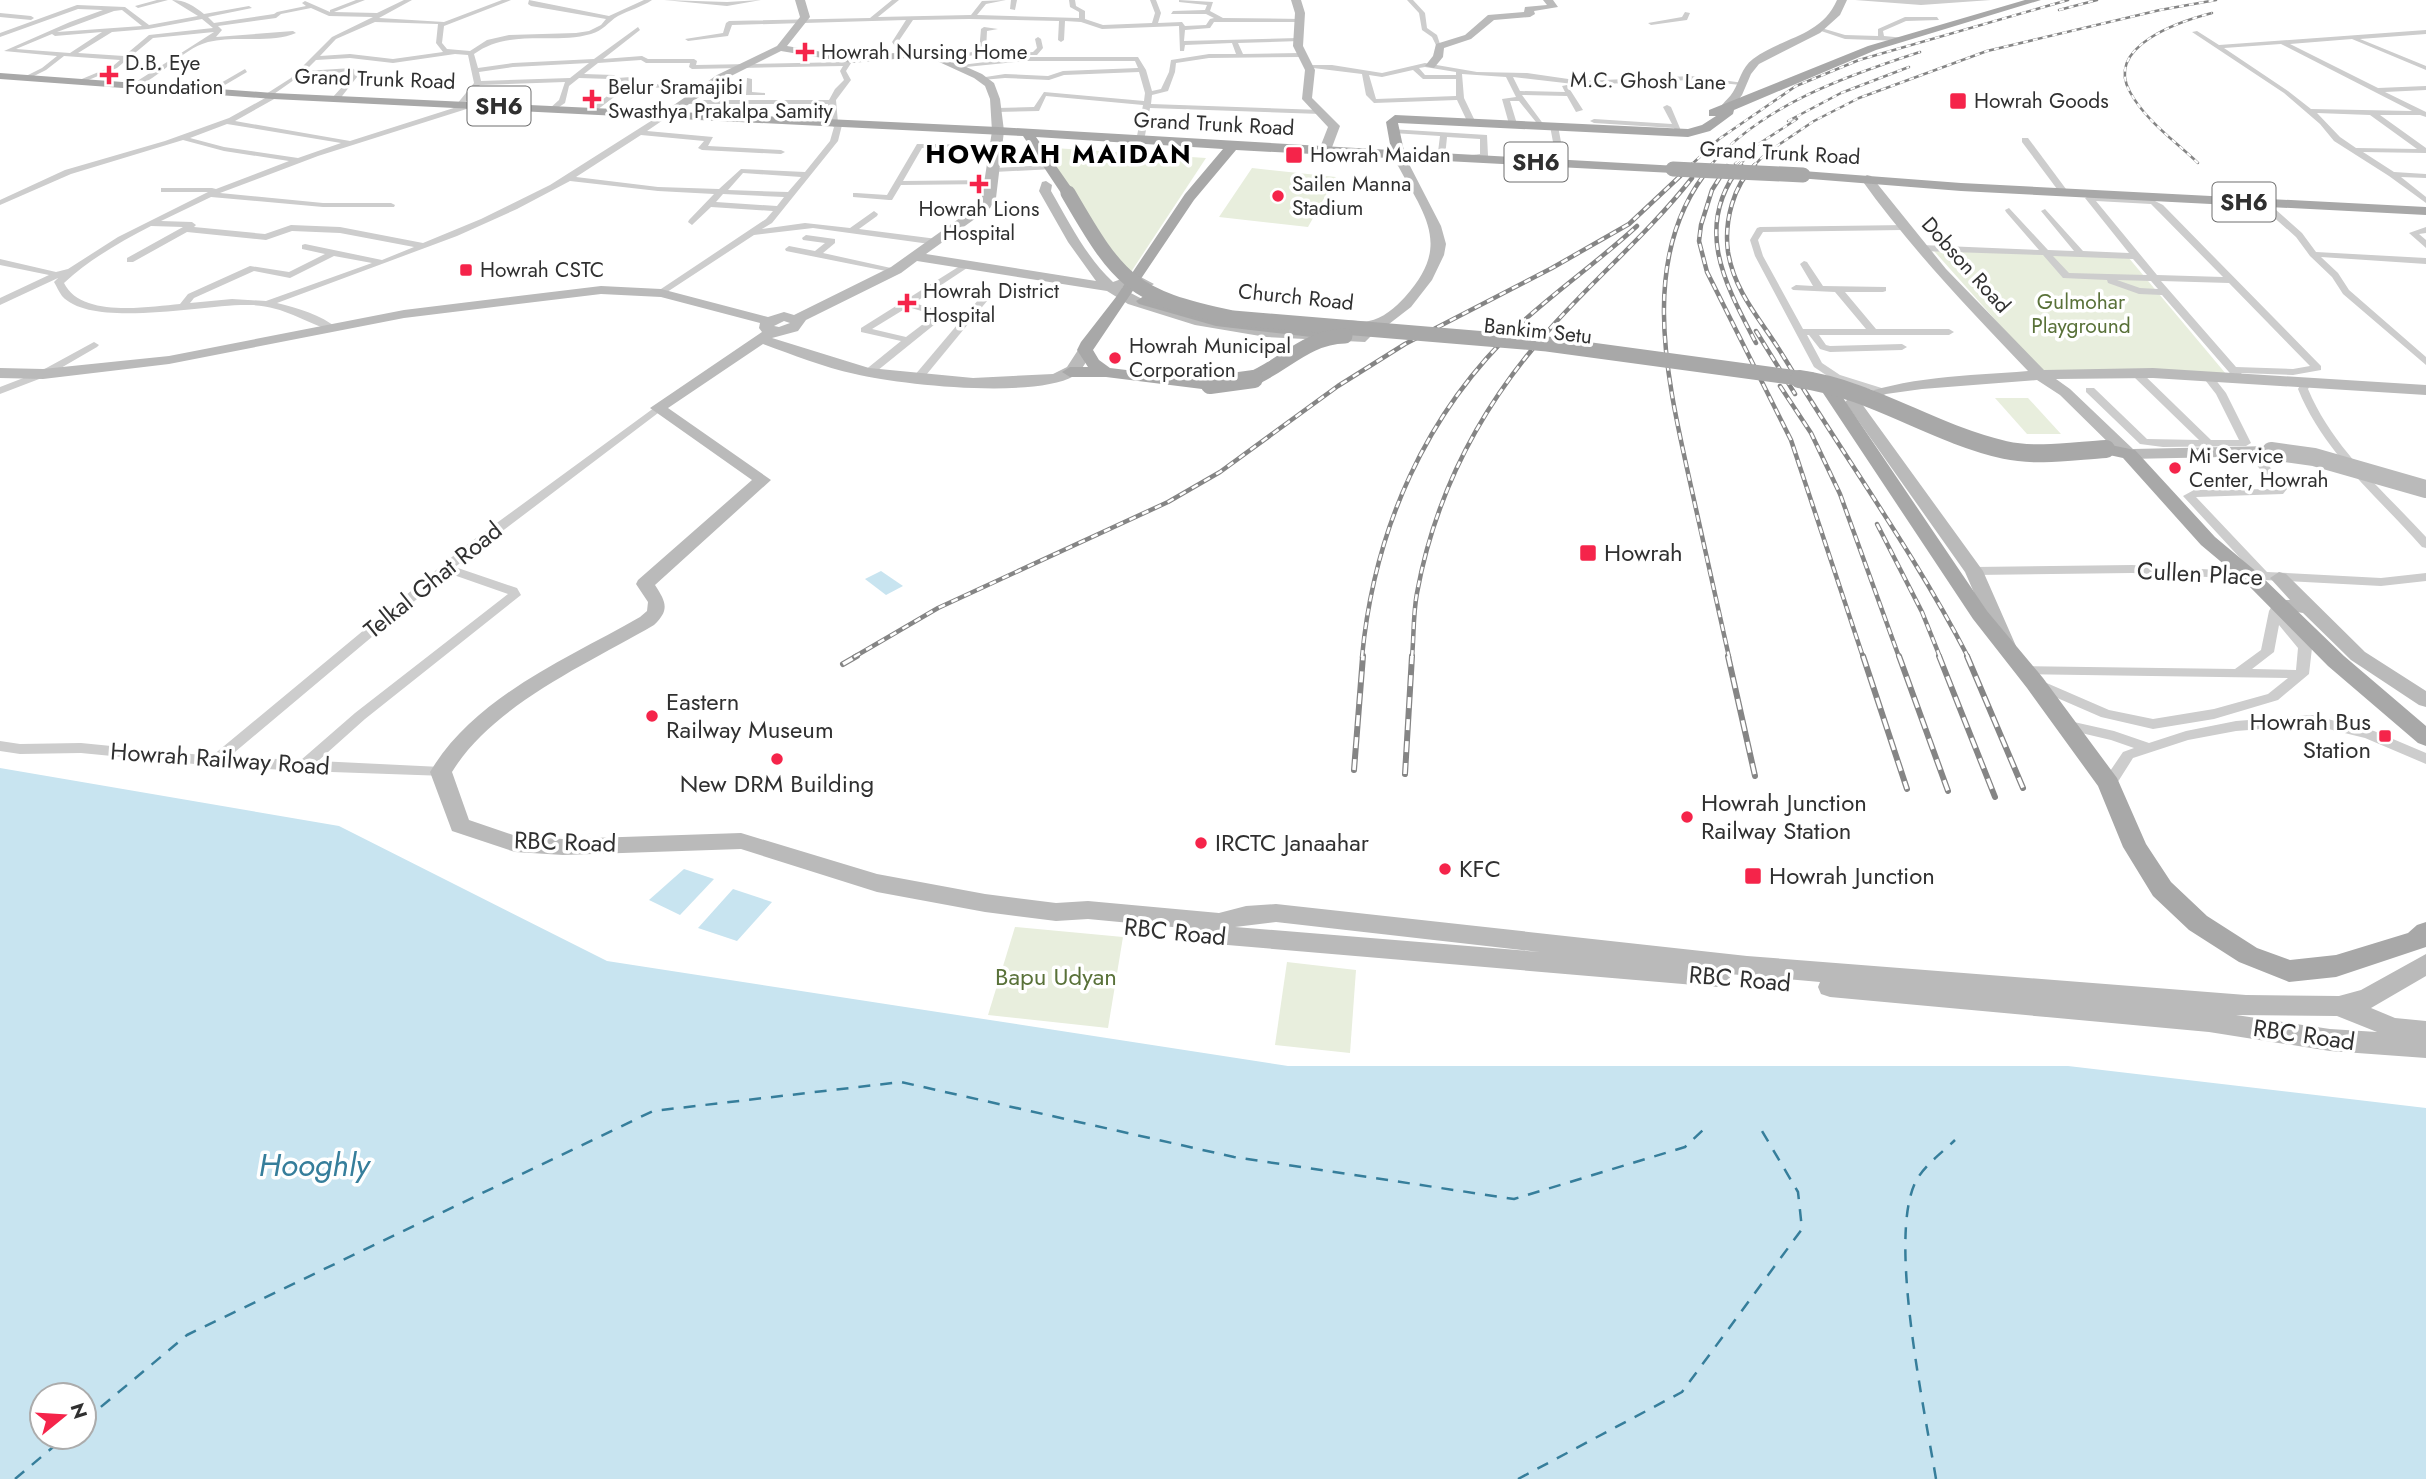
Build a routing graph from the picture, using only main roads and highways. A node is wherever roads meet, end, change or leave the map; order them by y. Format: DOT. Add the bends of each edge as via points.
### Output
graph roads {
  1 [pos="800,0"];
  2 [pos="1296,0"];
  3 [pos="1548,0"];
  4 [pos="1842,0"];
  5 [pos="2036,0"];
  6 [pos="780,48"];
  7 [pos="1430,66"];
  8 [pos="0,76"];
  9 [pos="1727,107"];
  10 [pos="665,116"];
  11 [pos="998,131"];
  12 [pos="1023,133"];
  13 [pos="1083,137"];
  14 [pos="1234,145"];
  15 [pos="1039,150"];
  16 [pos="1325,150"];
  17 [pos="1399,157"];
  18 [pos="1043,168"];
  19 [pos="1867,179"];
  20 [pos="1056,191"];
  21 [pos="2426,211"];
  22 [pos="918,257"];
  23 [pos="1135,278"];
  24 [pos="1117,291"];
  25 [pos="1373,326"];
  26 [pos="768,330"];
  27 [pos="1338,335"];
  28 [pos="1086,350"];
  29 [pos="1070,372"];
  30 [pos="1106,372"];
  31 [pos="0,373"];
  32 [pos="2040,375"];
  33 [pos="2426,390"];
  34 [pos="1831,393"];
  35 [pos="2117,454"];
  36 [pos="2426,489"];
  37 [pos="2265,577"];
  38 [pos="2277,608"];
  39 [pos="2309,608"];
  40 [pos="2336,661"];
  41 [pos="2023,669"];
  42 [pos="2426,700"];
  43 [pos="2426,717"];
  44 [pos="2426,738"];
  45 [pos="1056,912"];
  46 [pos="2424,947"];
  47 [pos="2339,1006"];
  48 [pos="2426,1032"];
  49 [pos="2426,1047"];
  1 -- 6 [label="main road" via="804,18"];
  2 -- 16 [label="main road" via="1298,40 1308,67 1307,99 1334,125"];
  3 -- 7 [label="main road" via="1553,7 1491,17 1477,33 1439,46 1438,57"];
  4 -- 9 [label="main road" via="1831,19 1818,29 1747,69 1737,96"];
  5 -- 9 [label="main road" via="1871,48"];
  6 -- 10 [label="main road" via="738,68"];
  6 -- 11 [label="main road" via="850,62 916,54 940,59 990,85"];
  8 -- 10 [label="main road, Grand Trunk Road / SH6"];
  9 -- 17 [label="main road" via="1729,111 1706,128 1678,129 1402,118 1392,122"];
  10 -- 11 [label="main road, Grand Trunk Road / SH6"];
  11 -- 12 [label="main road, Grand Trunk Road / SH6"];
  11 -- 22 [label="main road" via="986,205"];
  12 -- 13 [label="main road, Grand Trunk Road / SH6"];
  12 -- 15 [label="main road, Bankim Setu"];
  12 -- 18 [label="main road, Bankim Setu"];
  13 -- 14 [label="main road, Grand Trunk Road / SH6"];
  13 -- 15 [label="main road"];
  14 -- 16 [label="main road, Grand Trunk Road / SH6"];
  14 -- 23 [label="main road" via="1212,167"];
  15 -- 18 [label="main road, Bankim Setu"];
  16 -- 17 [label="main road, Grand Trunk Road / SH6"];
  17 -- 19 [label="main road, Grand Trunk Road / SH6, bridge"];
  17 -- 25 [label="main road, Church Road" via="1439,242 1434,266 1418,290 1396,313"];
  18 -- 20 [label="main road, Bankim Setu"];
  18 -- 20 [label="main road, Bankim Setu"];
  19 -- 21 [label="main road, Grand Trunk Road / SH6"];
  19 -- 32 [label="main road, Dobson Road" via="1921,248"];
  20 -- 24 [label="main road" via="1045,191 1093,266"];
  20 -- 27 [label="main road, Bankim Setu" via="1106,274 1144,300 1174,312 1244,327"];
  20 -- 35 [label="main road, Bankim Setu, bridge" via="1119,272 1149,292 1199,311 1233,318 1547,344 1824,382 2005,450"];
  22 -- 24 [label="main road"];
  22 -- 26 [label="main road" via="797,319 784,316"];
  23 -- 24 [label="main road"];
  23 -- 25 [label="main road, Church Road" via="1196,304 1241,316"];
  24 -- 25 [label="main road" via="1198,321 1276,334 1360,340"];
  24 -- 28 [label="main road"];
  26 -- 29 [label="main road" via="868,373 958,382 1031,381"];
  26 -- 31 [label="main road" via="661,293 584,291 404,314 169,360 43,374"];
  26 -- 45 [label="main road, RBC Road" via="668,401 763,480 645,584 657,602 656,613 647,621 472,729 441,772 460,825 514,844 563,847 741,841 877,883"];
  27 -- 30 [label="main road, bridge" via="1300,347 1253,379 1210,385"];
  27 -- 34 [label="main road, Bankim Setu" via="1572,355"];
  28 -- 29 [label="main road"];
  28 -- 30 [label="main road" via="1093,363"];
  29 -- 30 [label="main road"];
  32 -- 33 [label="main road" via="2236,374"];
  32 -- 35 [label="main road, Dobson Road" via="2065,391"];
  32 -- 41 [label="main road" via="1883,390 1853,402 1974,570"];
  34 -- 35 [label="main road, Bankim Setu" via="1993,456 2056,463"];
  34 -- 41 [label="main road" via="1980,614"];
  35 -- 36 [label="main road, bridge" via="2314,457"];
  35 -- 37 [label="main road" via="2208,541"];
  37 -- 38 [label="main road"];
  37 -- 39 [label="main road"];
  38 -- 39 [label="main road"];
  38 -- 40 [label="main road"];
  39 -- 42 [label="main road" via="2358,656"];
  40 -- 43 [label="main road"];
  40 -- 44 [label="main road"];
  41 -- 46 [label="main road" via="2109,784 2135,847 2162,889 2198,923 2248,955 2288,971"];
  45 -- 47 [label="main road, RBC Road" via="1088,910 1219,922 1276,913 1721,964 2246,1005"];
  45 -- 49 [label="main road, RBC Road" via="1072,921 1238,938 2209,1021 2330,1040"];
  46 -- 47 [label="main road" via="2367,999"];
  47 -- 48 [label="main road, RBC Road" via="2393,1028"];
}
